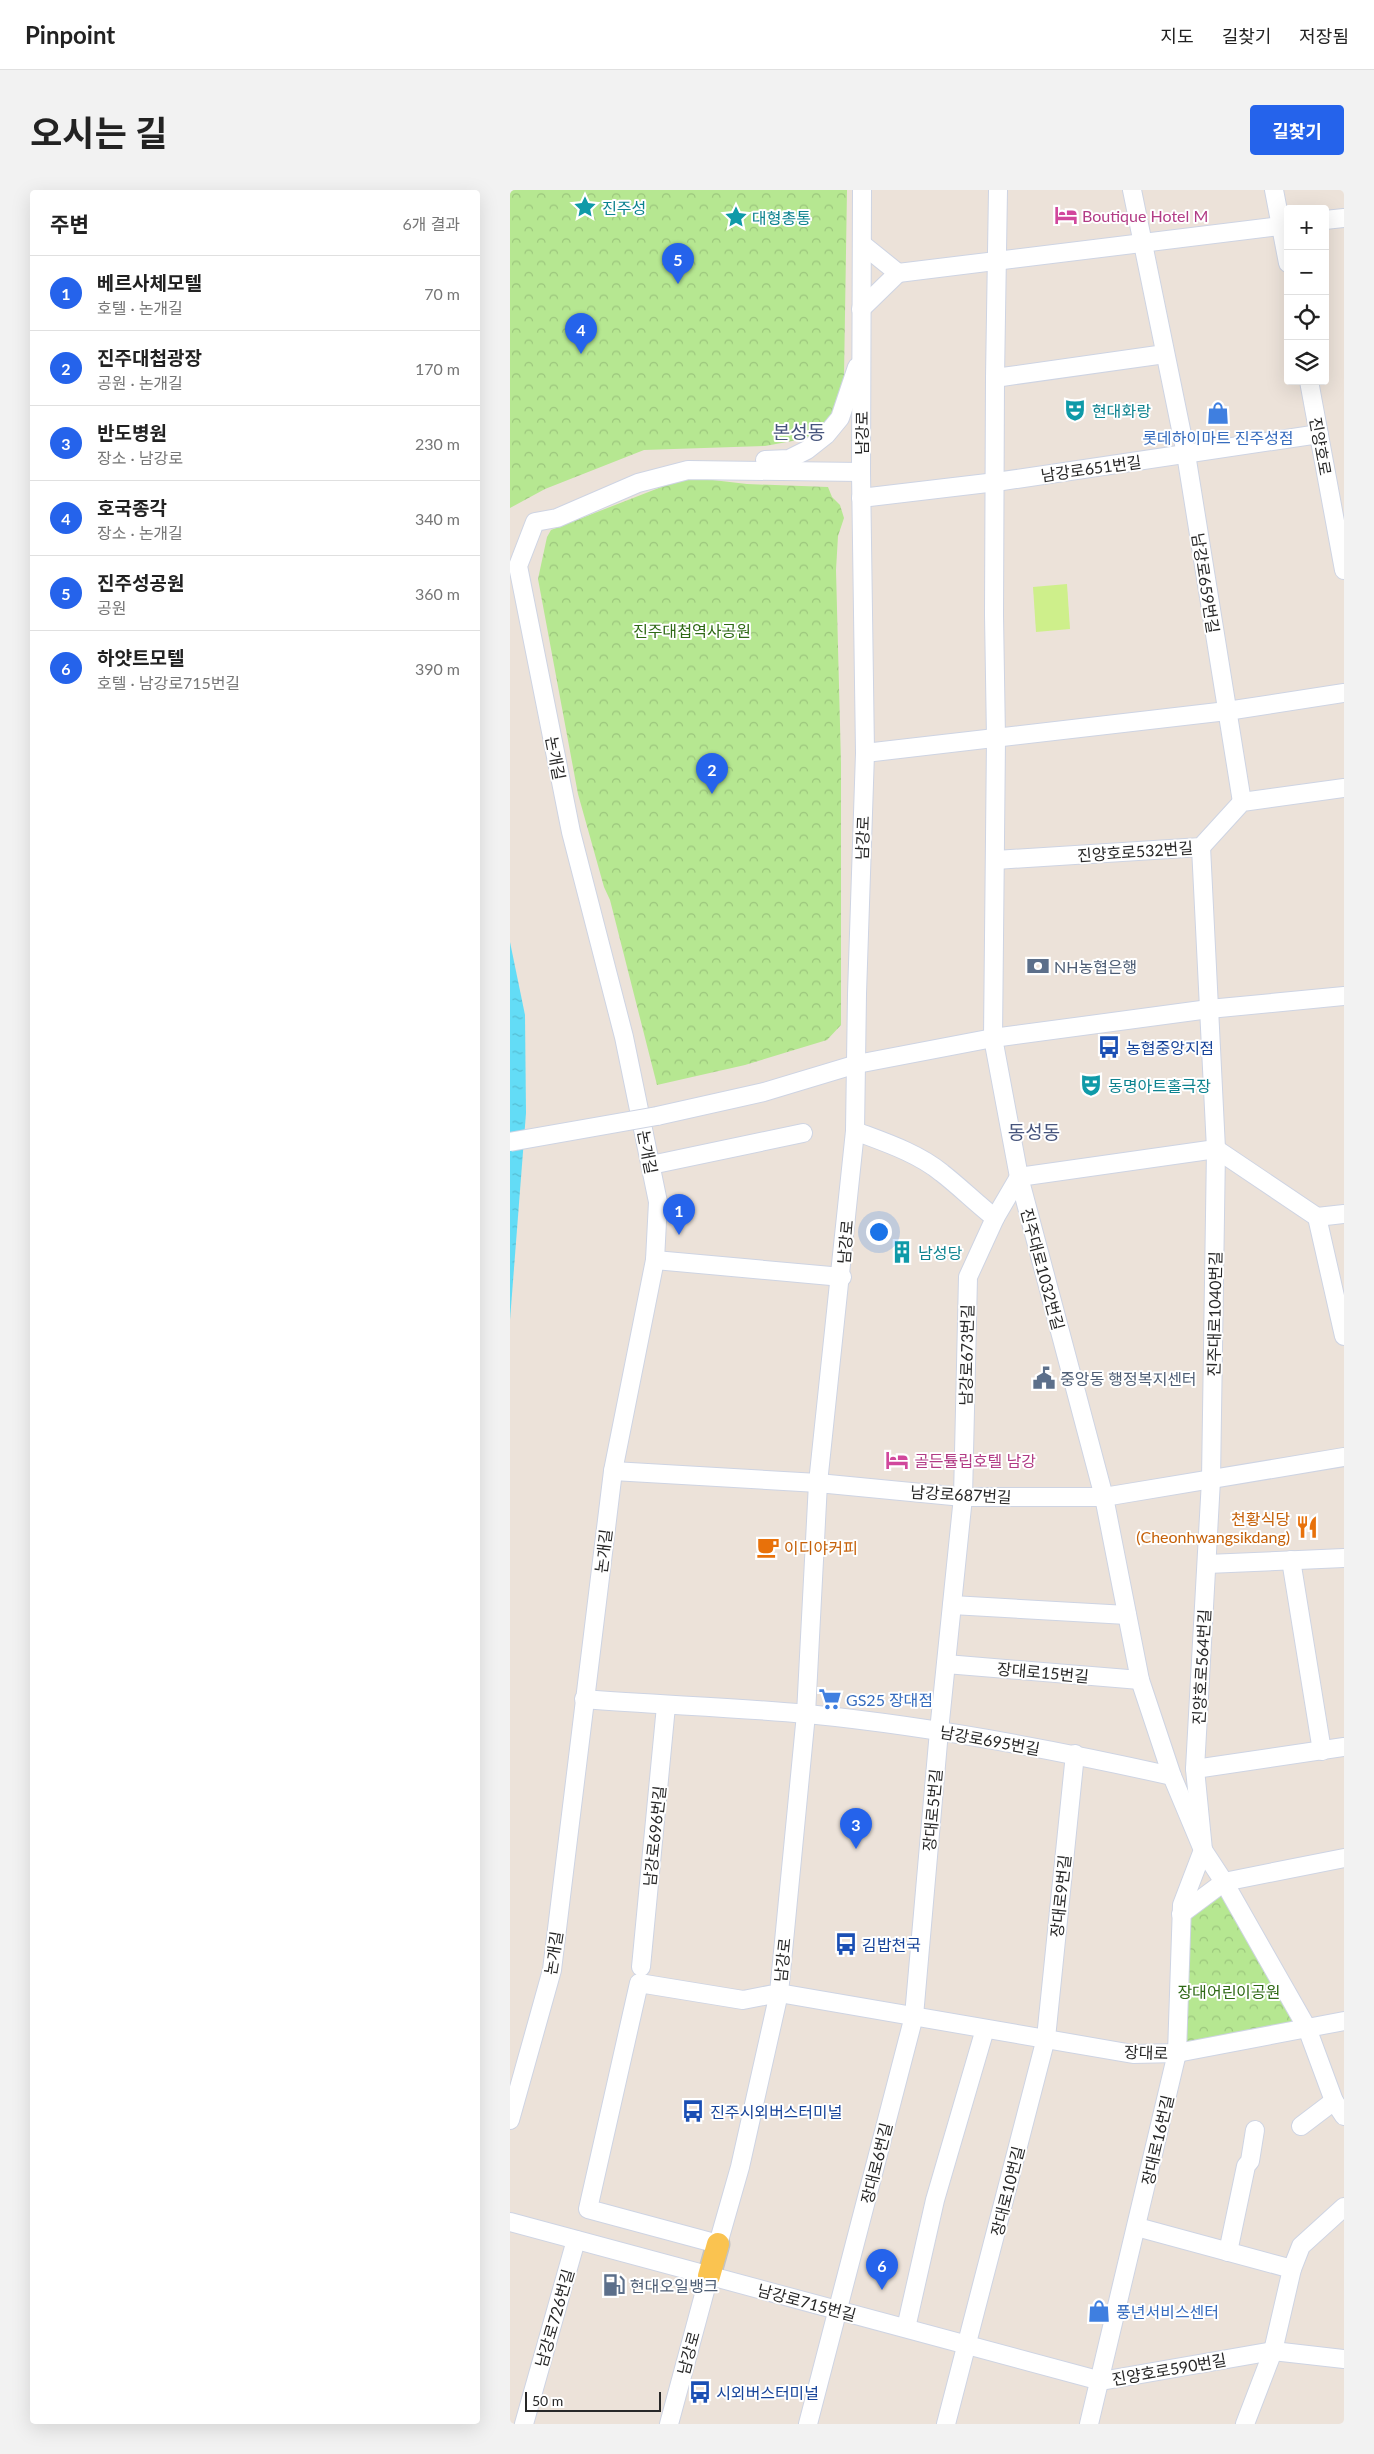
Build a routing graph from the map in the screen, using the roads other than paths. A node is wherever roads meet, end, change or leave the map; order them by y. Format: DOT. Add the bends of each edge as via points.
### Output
graph roads {
  1 [pos="862,190"];
  2 [pos="998,190"];
  3 [pos="1132,190"];
  4 [pos="1274,190"];
  5 [pos="1344,218"];
  6 [pos="1329,220"];
  7 [pos="1284,225"];
  8 [pos="1142,243"];
  9 [pos="862,244"];
  10 [pos="997,261"];
  11 [pos="898,273"];
  12 [pos="861,309"];
  13 [pos="1165,354"];
  14 [pos="862,355"];
  15 [pos="995,378"];
  16 [pos="1311,385"];
  17 [pos="1319,434"];
  18 [pos="1186,454"];
  19 [pos="722,469"];
  20 [pos="861,472"];
  21 [pos="996,482"];
  22 [pos="861,498"];
  23 [pos="1338,508"];
  24 [pos="1344,570"];
  25 [pos="1344,693"];
  26 [pos="1227,712"];
  27 [pos="996,739"];
  28 [pos="865,753"];
  29 [pos="1344,788"];
  30 [pos="1242,802"];
  31 [pos="1201,847"];
  32 [pos="996,860"];
  33 [pos="1344,983"];
  34 [pos="1340,1000"];
  35 [pos="1209,1009"];
  36 [pos="993,1038"];
  37 [pos="857,1064"];
  38 [pos="855,1131"];
  39 [pos="803,1133"];
  40 [pos="510,1142"];
  41 [pos="1216,1149"];
  42 [pos="651,1165"];
  43 [pos="1019,1177"];
  44 [pos="1344,1214"];
  45 [pos="1317,1217"];
  46 [pos="994,1218"];
  47 [pos="655,1260"];
  48 [pos="842,1277"];
  49 [pos="1344,1336"];
  50 [pos="1344,1457"];
  51 [pos="613,1471"];
  52 [pos="1211,1480"];
  53 [pos="818,1483"];
  54 [pos="963,1497"];
  55 [pos="1104,1497"];
  56 [pos="1344,1558"];
  57 [pos="1291,1560"];
  58 [pos="1208,1564"];
  59 [pos="952,1605"];
  60 [pos="1127,1615"];
  61 [pos="946,1664"];
  62 [pos="1140,1680"];
  63 [pos="584,1699"];
  64 [pos="666,1706"];
  65 [pos="806,1714"];
  66 [pos="939,1731"];
  67 [pos="1344,1747"];
  68 [pos="1322,1751"];
  69 [pos="1075,1754"];
  70 [pos="1195,1769"];
  71 [pos="1172,1776"];
  72 [pos="1203,1850"];
  73 [pos="1344,1858"];
  74 [pos="1224,1882"];
  75 [pos="1181,1914"];
  76 [pos="641,1967"];
  77 [pos="779,1993"];
  78 [pos="914,2016"];
  79 [pos="1344,2021"];
  80 [pos="1307,2028"];
  81 [pos="985,2029"];
  82 [pos="1046,2038"];
  83 [pos="1178,2053"];
  84 [pos="1334,2101"];
  85 [pos="1344,2116"];
  86 [pos="510,2120"];
  87 [pos="1301,2126"];
  88 [pos="1255,2130"];
  89 [pos="1344,2207"];
  90 [pos="510,2222"];
  91 [pos="1137,2227"];
  92 [pos="576,2240"];
  93 [pos="718,2244"];
  94 [pos="1228,2252"];
  95 [pos="1292,2269"];
  96 [pos="709,2276"];
  97 [pos="839,2310"];
  98 [pos="906,2328"];
  99 [pos="967,2345"];
  100 [pos="1273,2351"];
  101 [pos="1344,2359"];
  102 [pos="1101,2381"];
  103 [pos="524,2424"];
  104 [pos="669,2424"];
  105 [pos="808,2424"];
  106 [pos="946,2424"];
  107 [pos="1089,2424"];
  108 [pos="1245,2424"];
  1 -- 9 [label="street, 남강로"];
  2 -- 10 [label="street"];
  3 -- 8 [label="street"];
  4 -- 7 [label="street"];
  5 -- 6 [label="street"];
  7 -- 8 [label="street"];
  8 -- 10 [label="street"];
  8 -- 13 [label="street"];
  9 -- 11 [label="street"];
  9 -- 12 [label="street, 남강로"];
  10 -- 11 [label="street"];
  10 -- 15 [label="street"];
  11 -- 12 [label="street"];
  12 -- 14 [label="street, 남강로"];
  13 -- 15 [label="street"];
  13 -- 18 [label="street"];
  14 -- 19 [label="street" via="840,418 826,435 789,459"];
  14 -- 20 [label="street, 남강로"];
  15 -- 21 [label="street"];
  16 -- 17 [label="street, 진양호로"];
  17 -- 18 [label="street, 남강로651번길"];
  17 -- 23 [label="street, 진양호로"];
  18 -- 21 [label="street, 남강로651번길"];
  18 -- 26 [label="street, 남강로659번길"];
  19 -- 20 [label="street, 논개길"];
  19 -- 42 [label="street, 논개길" via="688,470 638,483 557,518 535,522 518,566 571,832 624,1037"];
  20 -- 22 [label="street, 남강로"];
  21 -- 22 [label="street, 남강로651번길"];
  21 -- 27 [label="street"];
  22 -- 28 [label="street, 남강로"];
  23 -- 24 [label="street, 진양호로"];
  25 -- 26 [label="street"];
  26 -- 27 [label="street"];
  26 -- 30 [label="street, 남강로659번길"];
  27 -- 28 [label="street"];
  27 -- 32 [label="street"];
  28 -- 37 [label="street, 남강로"];
  29 -- 30 [label="street"];
  30 -- 31 [label="street, 진양호로532번길"];
  31 -- 32 [label="street, 진양호로532번길"];
  31 -- 35 [label="street, 진주대로1040번길"];
  32 -- 36 [label="street, 진주대로1032번길"];
  33 -- 34 [label="street"];
  34 -- 35 [label="street"];
  35 -- 36 [label="street"];
  35 -- 41 [label="street, 진주대로1040번길"];
  36 -- 37 [label="street"];
  36 -- 43 [label="street, 진주대로1032번길"];
  37 -- 38 [label="street, 남강로"];
  37 -- 40 [label="street, bridge" via="764,1092 657,1116"];
  38 -- 46 [label="street" via="941,1172"];
  38 -- 48 [label="street, 남강로"];
  39 -- 42 [label="street"];
  41 -- 43 [label="street"];
  41 -- 45 [label="street"];
  41 -- 52 [label="street, 진주대로1040번길"];
  42 -- 47 [label="street, 논개길" via="658,1202"];
  43 -- 46 [label="street, 남강로673번길"];
  43 -- 55 [label="street, 진주대로1032번길"];
  44 -- 45 [label="street"];
  45 -- 49 [label="street"];
  46 -- 54 [label="street, 남강로673번길" via="968,1277"];
  47 -- 48 [label="street"];
  47 -- 51 [label="street, 논개길"];
  48 -- 53 [label="street, 남강로"];
  50 -- 52 [label="street, 남강로687번길"];
  51 -- 53 [label="street"];
  51 -- 63 [label="street, 논개길"];
  52 -- 55 [label="street, 남강로687번길"];
  52 -- 58 [label="street, 진주대로1040번길"];
  53 -- 54 [label="street, 남강로687번길"];
  53 -- 65 [label="street, 남강로"];
  54 -- 55 [label="street, 남강로687번길"];
  54 -- 59 [label="street, 장대로5번길"];
  55 -- 60 [label="street"];
  56 -- 57 [label="street"];
  57 -- 58 [label="street"];
  57 -- 68 [label="street"];
  58 -- 70 [label="street, 진양호로564번길"];
  59 -- 60 [label="street"];
  59 -- 61 [label="street, 장대로5번길"];
  60 -- 62 [label="street"];
  61 -- 62 [label="street, 장대로15번길"];
  61 -- 66 [label="street, 장대로5번길"];
  62 -- 71 [label="street"];
  63 -- 64 [label="street"];
  63 -- 86 [label="street, 논개길" via="552,1970"];
  64 -- 65 [label="street"];
  64 -- 76 [label="street, 남강로696번길"];
  65 -- 66 [label="street, 남강로695번길"];
  65 -- 77 [label="street, 남강로"];
  66 -- 69 [label="street, 남강로695번길"];
  66 -- 78 [label="street, 장대로5번길"];
  67 -- 68 [label="street"];
  68 -- 70 [label="street"];
  69 -- 71 [label="street, 남강로695번길"];
  69 -- 82 [label="street, 장대로9번길"];
  70 -- 72 [label="street, 진양호로564번길"];
  71 -- 72 [label="street"];
  72 -- 74 [label="street"];
  72 -- 75 [label="street"];
  73 -- 74 [label="street"];
  74 -- 75 [label="street"];
  74 -- 80 [label="street"];
  75 -- 83 [label="street"];
  77 -- 78 [label="street, 장대로"];
  77 -- 93 [label="street, 남강로" via="740,2167"];
  77 -- 93 [label="street" via="743,2000 639,1983 588,2209"];
  78 -- 81 [label="street, 장대로"];
  78 -- 97 [label="street, 장대로6번길"];
  79 -- 80 [label="street, 장대로"];
  80 -- 83 [label="street, 장대로"];
  80 -- 84 [label="street"];
  81 -- 82 [label="street, 장대로"];
  81 -- 98 [label="street" via="935,2200"];
  82 -- 83 [label="street, 장대로" via="1133,2054"];
  82 -- 99 [label="street, 장대로10번길"];
  83 -- 91 [label="street, 장대로16번길"];
  84 -- 85 [label="street"];
  84 -- 87 [label="street"];
  88 -- 94 [label="street"];
  89 -- 95 [label="street" via="1301,2246"];
  90 -- 92 [label="street, 남강로715번길"];
  91 -- 94 [label="street"];
  91 -- 102 [label="street, 장대로16번길"];
  92 -- 96 [label="street, 남강로715번길"];
  92 -- 103 [label="street, 남강로726번길"];
  93 -- 96 [label="main road, 남강로"];
  94 -- 95 [label="street"];
  95 -- 100 [label="street"];
  96 -- 97 [label="street, 남강로715번길"];
  96 -- 104 [label="street, 남강로"];
  97 -- 98 [label="street, 남강로715번길"];
  97 -- 105 [label="street, 장대로6번길"];
  98 -- 99 [label="street, 남강로715번길"];
  99 -- 102 [label="street, 진양호로590번길"];
  99 -- 106 [label="street, 장대로10번길"];
  100 -- 101 [label="street, 진양호로590번길"];
  100 -- 102 [label="street, 진양호로590번길"];
  100 -- 108 [label="street"];
  102 -- 107 [label="street, 장대로16번길"];
}
